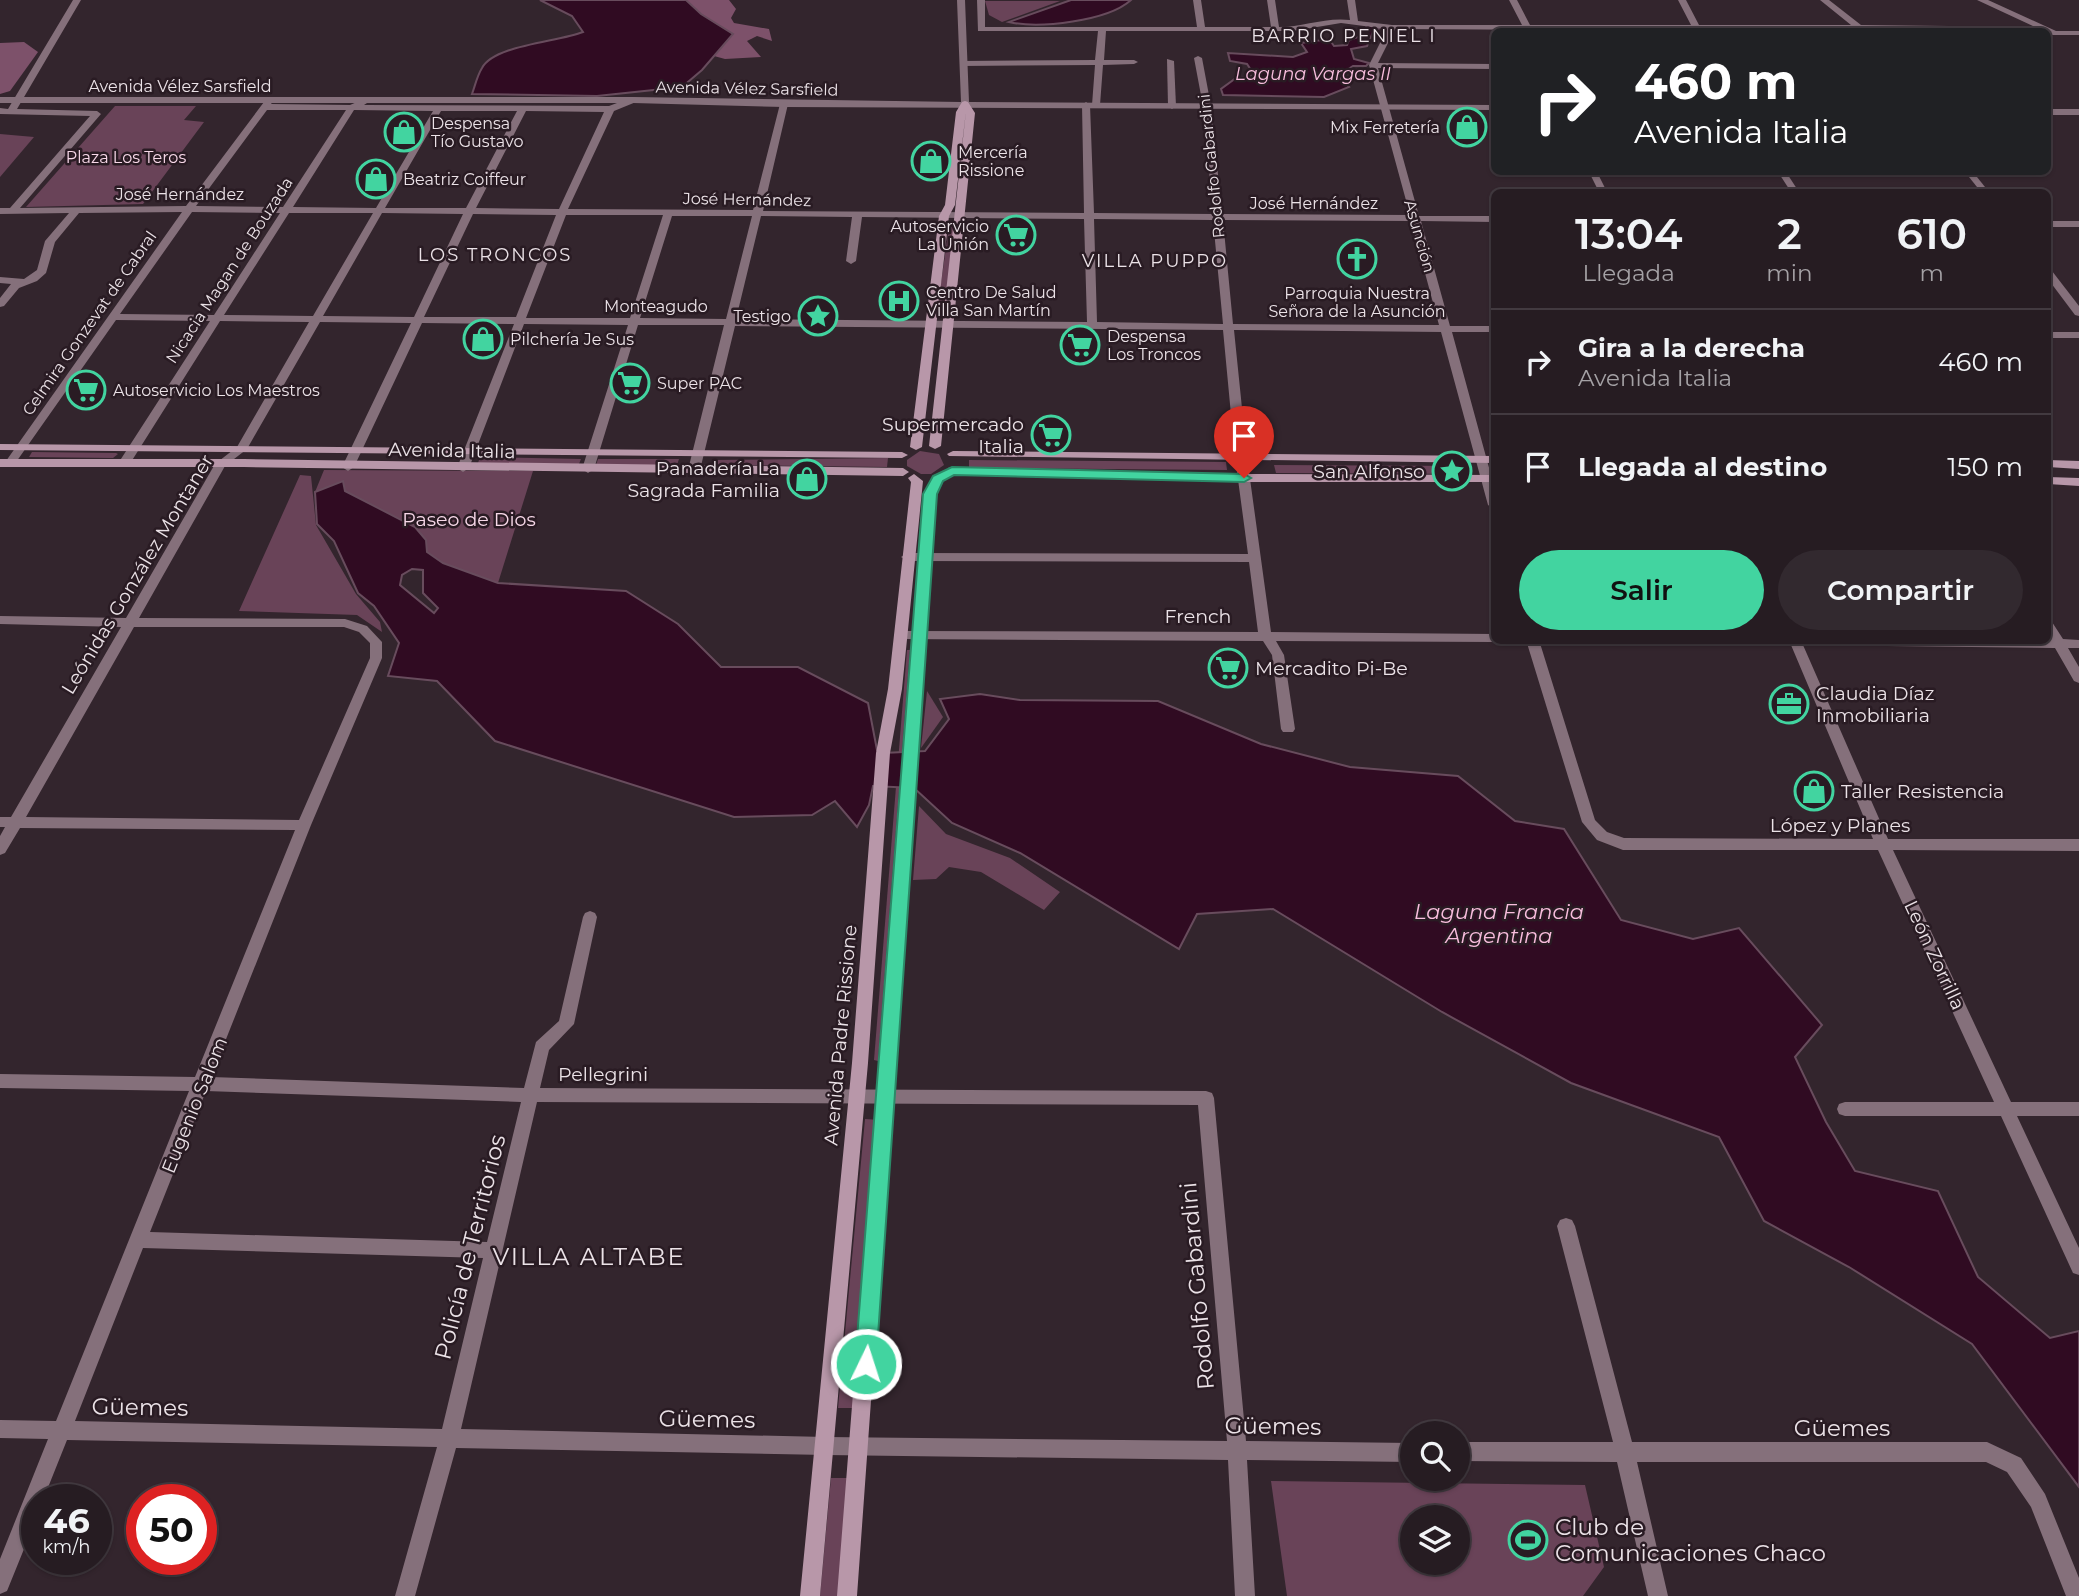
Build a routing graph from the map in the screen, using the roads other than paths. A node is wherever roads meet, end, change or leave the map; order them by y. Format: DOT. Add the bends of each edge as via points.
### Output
graph roads {
  1 [pos="77,0"];
  2 [pos="961,0"];
  3 [pos="981,0"];
  4 [pos="1197,0"];
  5 [pos="1271,0"];
  6 [pos="1351,0"];
  7 [pos="1513,0"];
  8 [pos="1682,0"];
  9 [pos="1824,0"];
  10 [pos="1981,0"];
  11 [pos="2002,0"];
  12 [pos="2014,15"];
  13 [pos="1354,21"];
  14 [pos="964,23"];
  15 [pos="981,26"];
  16 [pos="1392,27"];
  17 [pos="1102,28"];
  18 [pos="1528,28"];
  19 [pos="1698,28"];
  20 [pos="1859,28"];
  21 [pos="2044,28"];
  22 [pos="1201,29"];
  23 [pos="1275,29"];
  24 [pos="1491,29"];
  25 [pos="2051,31"];
  26 [pos="2079,33"];
  27 [pos="1198,58"];
  28 [pos="1170,61"];
  29 [pos="1134,62"];
  30 [pos="963,64"];
  31 [pos="1097,64"];
  32 [pos="1373,65"];
  33 [pos="1491,66"];
  34 [pos="0,100"];
  35 [pos="18,100"];
  36 [pos="633,100"];
  37 [pos="366,101"];
  38 [pos="268,104"];
  39 [pos="784,104"];
  40 [pos="965,105"];
  41 [pos="1091,105"];
  42 [pos="1172,106"];
  43 [pos="1207,106"];
  44 [pos="352,107"];
  45 [pos="439,107"];
  46 [pos="523,108"];
  47 [pos="1384,108"];
  48 [pos="1491,108"];
  49 [pos="610,109"];
  50 [pos="0,111"];
  51 [pos="11,111"];
  52 [pos="2051,112"];
  53 [pos="2079,112"];
  54 [pos="1971,175"];
  55 [pos="1983,189"];
  56 [pos="189,209"];
  57 [pos="0,211"];
  58 [pos="13,211"];
  59 [pos="77,211"];
  60 [pos="285,211"];
  61 [pos="377,212"];
  62 [pos="562,212"];
  63 [pos="468,214"];
  64 [pos="668,214"];
  65 [pos="759,215"];
  66 [pos="857,216"];
  67 [pos="944,216"];
  68 [pos="961,216"];
  69 [pos="1087,217"];
  70 [pos="1416,218"];
  71 [pos="1215,219"];
  72 [pos="1491,219"];
  73 [pos="2051,224"];
  74 [pos="2079,224"];
  75 [pos="850,261"];
  76 [pos="2051,277"];
  77 [pos="0,280"];
  78 [pos="24,282"];
  79 [pos="0,304"];
  80 [pos="2079,313"];
  81 [pos="112,317"];
  82 [pos="216,319"];
  83 [pos="315,319"];
  84 [pos="418,320"];
  85 [pos="522,321"];
  86 [pos="635,322"];
  87 [pos="729,322"];
  88 [pos="932,326"];
  89 [pos="950,326"];
  90 [pos="1092,327"];
  91 [pos="1230,329"];
  92 [pos="1446,329"];
  93 [pos="1491,330"];
  94 [pos="2051,335"];
  95 [pos="2079,335"];
  96 [pos="936,446"];
  97 [pos="0,447"];
  98 [pos="22,447"];
  99 [pos="916,447"];
  100 [pos="133,449"];
  101 [pos="241,449"];
  102 [pos="358,450"];
  103 [pos="470,454"];
  104 [pos="591,454"];
  105 [pos="953,454"];
  106 [pos="902,455"];
  107 [pos="697,456"];
  108 [pos="1241,457"];
  109 [pos="1488,460"];
  110 [pos="125,462"];
  111 [pos="5,463"];
  112 [pos="220,464"];
  113 [pos="2051,464"];
  114 [pos="2079,465"];
  115 [pos="348,467"];
  116 [pos="463,468"];
  117 [pos="588,469"];
  118 [pos="694,470"];
  119 [pos="952,471"];
  120 [pos="909,475"];
  121 [pos="938,478"];
  122 [pos="1244,478"];
  123 [pos="1491,479"];
  124 [pos="2051,481"];
  125 [pos="2079,482"];
  126 [pos="907,557"];
  127 [pos="926,557"];
  128 [pos="1255,558"];
  129 [pos="0,620"];
  130 [pos="127,623"];
  131 [pos="2051,630"];
  132 [pos="922,634"];
  133 [pos="901,635"];
  134 [pos="1265,635"];
  135 [pos="1491,638"];
  136 [pos="1533,644"];
  137 [pos="1796,644"];
  138 [pos="2051,644"];
  139 [pos="2059,644"];
  140 [pos="2079,644"];
  141 [pos="2079,678"];
  142 [pos="1288,729"];
  143 [pos="7,823"];
  144 [pos="304,825"];
  145 [pos="1883,845"];
  146 [pos="2079,845"];
  147 [pos="0,849"];
  148 [pos="590,917"];
  149 [pos="0,1081"];
  150 [pos="202,1084"];
  151 [pos="533,1094"];
  152 [pos="856,1095"];
  153 [pos="886,1096"];
  154 [pos="1206,1098"];
  155 [pos="2007,1108"];
  156 [pos="1845,1109"];
  157 [pos="2079,1109"];
  158 [pos="1566,1226"];
  159 [pos="139,1240"];
  160 [pos="492,1250"];
  161 [pos="2079,1267"];
  162 [pos="0,1429"];
  163 [pos="63,1430"];
  164 [pos="449,1438"];
  165 [pos="859,1445"];
  166 [pos="826,1446"];
  167 [pos="1237,1450"];
  168 [pos="1400,1452"];
  169 [pos="1470,1452"];
  170 [pos="1625,1453"];
  171 [pos="0,1584"];
  172 [pos="405,1596"];
  173 [pos="810,1596"];
  174 [pos="847,1596"];
  175 [pos="1245,1596"];
  176 [pos="1657,1596"];
  177 [pos="2076,1596"];
  1 -- 35 [label="street"];
  2 -- 14 [label="street"];
  3 -- 15 [label="street"];
  4 -- 22 [label="street"];
  5 -- 23 [label="street"];
  6 -- 13 [label="street"];
  7 -- 18 [label="street"];
  8 -- 19 [label="street"];
  9 -- 20 [label="street"];
  10 -- 12 [label="street"];
  11 -- 12 [label="street"];
  12 -- 21 [label="street"];
  13 -- 16 [label="street"];
  13 -- 23 [label="street"];
  14 -- 15 [label="street"];
  14 -- 30 [label="street"];
  15 -- 17 [label="street"];
  16 -- 24 [label="street"];
  16 -- 32 [label="street"];
  17 -- 22 [label="street"];
  17 -- 31 [label="street"];
  22 -- 23 [label="street"];
  25 -- 26 [label="street"];
  27 -- 43 [label="street, Rodolfo Gabardini"];
  28 -- 42 [label="street"];
  29 -- 31 [label="street"];
  30 -- 31 [label="street"];
  30 -- 40 [label="street"];
  31 -- 41 [label="street"];
  32 -- 33 [label="street"];
  32 -- 47 [label="street, Asunción"];
  34 -- 35 [label="street, Avenida Vélez Sarsfield"];
  35 -- 38 [label="street, Avenida Vélez Sarsfield"];
  35 -- 51 [label="street"];
  36 -- 37 [label="street, Avenida Vélez Sarsfield"];
  36 -- 39 [label="street, Avenida Vélez Sarsfield"];
  36 -- 49 [label="street"];
  37 -- 38 [label="street, Avenida Vélez Sarsfield"];
  37 -- 44 [label="street"];
  38 -- 44 [label="street, Avenida Vélez Sarsfield"];
  38 -- 56 [label="street, Celmira Gonzevat de Cabral"];
  39 -- 40 [label="street, Avenida Vélez Sarsfield"];
  39 -- 65 [label="street"];
  40 -- 41 [label="street, Avenida Vélez Sarsfield"];
  40 -- 67 [label="main road" via="960,112 950,205"];
  40 -- 68 [label="main road" via="971,113"];
  41 -- 42 [label="street, Avenida Vélez Sarsfield"];
  41 -- 69 [label="street"];
  42 -- 43 [label="street, Avenida Vélez Sarsfield"];
  43 -- 47 [label="street, Avenida Vélez Sarsfield"];
  43 -- 71 [label="street, Rodolfo Gabardini"];
  44 -- 45 [label="street, Avenida Vélez Sarsfield"];
  44 -- 60 [label="street, Nicacia Magan de Bouzada"];
  45 -- 46 [label="street, Avenida Vélez Sarsfield"];
  45 -- 61 [label="street, Leónidas González Montaner"];
  46 -- 49 [label="street, Avenida Vélez Sarsfield"];
  46 -- 63 [label="street"];
  47 -- 48 [label="street, Avenida Vélez Sarsfield"];
  47 -- 70 [label="street, Asunción"];
  49 -- 62 [label="street"];
  50 -- 51 [label="street, Avenida Vélez Sarsfield"];
  51 -- 58 [label="street, Avenida Vélez Sarsfield" via="97,114"];
  52 -- 53 [label="street"];
  54 -- 55 [label="street"];
  56 -- 59 [label="street, José Hernández"];
  56 -- 60 [label="street, José Hernández"];
  56 -- 81 [label="street, Celmira Gonzevat de Cabral"];
  57 -- 58 [label="street, José Hernández"];
  58 -- 59 [label="street, José Hernández"];
  59 -- 78 [label="street" via="50,241 42,271"];
  60 -- 61 [label="street, José Hernández"];
  60 -- 82 [label="street, Nicacia Magan de Bouzada"];
  61 -- 63 [label="street, José Hernández"];
  61 -- 83 [label="street, Leónidas González Montaner"];
  62 -- 63 [label="street, José Hernández"];
  62 -- 64 [label="street, José Hernández"];
  62 -- 85 [label="street"];
  63 -- 84 [label="street"];
  64 -- 65 [label="street, José Hernández"];
  64 -- 86 [label="street"];
  65 -- 66 [label="street, José Hernández"];
  65 -- 87 [label="street"];
  66 -- 67 [label="street, José Hernández"];
  66 -- 75 [label="street"];
  67 -- 68 [label="street, José Hernández"];
  67 -- 88 [label="main road"];
  68 -- 69 [label="street, José Hernández"];
  68 -- 89 [label="main road"];
  69 -- 71 [label="street, José Hernández"];
  69 -- 90 [label="street"];
  70 -- 71 [label="street, José Hernández"];
  70 -- 72 [label="street, José Hernández"];
  70 -- 92 [label="street, Asunción"];
  71 -- 91 [label="street, Rodolfo Gabardini"];
  73 -- 74 [label="street"];
  76 -- 80 [label="street"];
  77 -- 78 [label="street"];
  78 -- 79 [label="street"];
  81 -- 82 [label="street, Monteagudo"];
  81 -- 98 [label="street, Celmira Gonzevat de Cabral"];
  82 -- 83 [label="street, Monteagudo"];
  82 -- 100 [label="street, Nicacia Magan de Bouzada"];
  83 -- 84 [label="street, Monteagudo"];
  83 -- 101 [label="street, Leónidas González Montaner"];
  84 -- 85 [label="street, Monteagudo"];
  84 -- 102 [label="street"];
  85 -- 86 [label="street, Monteagudo"];
  85 -- 103 [label="street"];
  86 -- 87 [label="street, Monteagudo"];
  86 -- 104 [label="street"];
  87 -- 88 [label="street, Monteagudo"];
  87 -- 107 [label="street"];
  88 -- 89 [label="street, Monteagudo"];
  88 -- 99 [label="main road"];
  89 -- 90 [label="street, Monteagudo"];
  89 -- 96 [label="main road"];
  90 -- 91 [label="street, Monteagudo"];
  91 -- 92 [label="street, Monteagudo"];
  91 -- 108 [label="street, Rodolfo Gabardini"];
  92 -- 93 [label="street, Monteagudo"];
  92 -- 109 [label="street, Asunción"];
  94 -- 95 [label="street"];
  96 -- 99 [label="main road"];
  96 -- 105 [label="main road"];
  97 -- 98 [label="main road, Avenida Italia"];
  98 -- 100 [label="main road, Avenida Italia"];
  98 -- 111 [label="street, Celmira Gonzevat de Cabral"];
  99 -- 106 [label="main road"];
  100 -- 101 [label="main road, Avenida Italia"];
  100 -- 110 [label="street, Nicacia Magan de Bouzada"];
  101 -- 102 [label="main road, Avenida Italia"];
  101 -- 112 [label="street, Leónidas González Montaner"];
  102 -- 103 [label="main road, Avenida Italia"];
  102 -- 115 [label="street"];
  103 -- 104 [label="main road, Avenida Italia"];
  103 -- 116 [label="street"];
  104 -- 107 [label="main road, Avenida Italia"];
  104 -- 117 [label="street"];
  105 -- 108 [label="main road"];
  105 -- 119 [label="main road"];
  106 -- 107 [label="main road, Avenida Italia"];
  106 -- 120 [label="main road, Avenida Padre Rissione" via="899,465"];
  107 -- 118 [label="street"];
  108 -- 109 [label="main road"];
  108 -- 122 [label="street, Rodolfo Gabardini"];
  109 -- 123 [label="street, Asunción"];
  110 -- 111 [label="main road, Avenida Italia"];
  110 -- 112 [label="main road, Avenida Italia"];
  112 -- 115 [label="main road, Avenida Italia"];
  112 -- 130 [label="street, Leónidas González Montaner"];
  113 -- 114 [label="main road"];
  115 -- 116 [label="main road, Avenida Italia"];
  116 -- 117 [label="main road, Avenida Italia"];
  117 -- 118 [label="main road, Avenida Italia"];
  118 -- 120 [label="main road, Avenida Italia"];
  119 -- 121 [label="main road"];
  119 -- 122 [label="main road"];
  120 -- 121 [label="main road, Avenida Italia"];
  120 -- 126 [label="main road, Avenida Padre Rissione" via="917,481"];
  121 -- 127 [label="main road" via="930,494"];
  122 -- 123 [label="main road"];
  122 -- 128 [label="street, Rodolfo Gabardini"];
  124 -- 125 [label="main road"];
  126 -- 127 [label="street"];
  126 -- 133 [label="main road, Avenida Padre Rissione"];
  127 -- 128 [label="street"];
  127 -- 132 [label="main road"];
  128 -- 134 [label="street, Rodolfo Gabardini"];
  129 -- 130 [label="street"];
  130 -- 143 [label="street, Leónidas González Montaner"];
  130 -- 144 [label="street, Eugenio Salom" via="345,623 363,629 376,642 376,658"];
  131 -- 139 [label="street"];
  132 -- 133 [label="street, French"];
  132 -- 134 [label="street, French"];
  132 -- 153 [label="main road"];
  133 -- 152 [label="main road, Avenida Padre Rissione" via="883,753"];
  134 -- 135 [label="street, French"];
  134 -- 142 [label="street, Rodolfo Gabardini" via="1278,655"];
  136 -- 145 [label="street, López y Planes" via="1589,822 1602,836 1623,844"];
  137 -- 145 [label="street, León Zorrilla"];
  138 -- 139 [label="street"];
  139 -- 140 [label="street"];
  139 -- 141 [label="street"];
  143 -- 144 [label="street"];
  143 -- 147 [label="street, Leónidas González Montaner"];
  144 -- 150 [label="street, Eugenio Salom"];
  145 -- 146 [label="street, López y Planes"];
  145 -- 155 [label="street, León Zorrilla"];
  148 -- 151 [label="street, Policía de Territorios" via="566,1024 542,1047"];
  149 -- 150 [label="street, Pellegrini"];
  150 -- 151 [label="street, Pellegrini"];
  150 -- 159 [label="street, Eugenio Salom"];
  151 -- 152 [label="street, Pellegrini"];
  151 -- 160 [label="street, Policía de Territorios"];
  152 -- 153 [label="street, Pellegrini"];
  152 -- 166 [label="main road, Avenida Padre Rissione"];
  153 -- 154 [label="street, Pellegrini"];
  153 -- 165 [label="main road"];
  154 -- 167 [label="street, Rodolfo Gabardini"];
  155 -- 156 [label="street"];
  155 -- 157 [label="street"];
  155 -- 161 [label="street, León Zorrilla"];
  158 -- 170 [label="street"];
  159 -- 160 [label="street"];
  159 -- 163 [label="street, Eugenio Salom"];
  160 -- 164 [label="street, Policía de Territorios"];
  162 -- 163 [label="street, Güemes"];
  163 -- 164 [label="street, Güemes"];
  163 -- 171 [label="street, Eugenio Salom"];
  164 -- 166 [label="street, Güemes"];
  164 -- 172 [label="street, Policía de Territorios"];
  165 -- 166 [label="street, Güemes"];
  165 -- 167 [label="street, Güemes"];
  165 -- 174 [label="main road"];
  166 -- 173 [label="main road, Avenida Padre Rissione"];
  167 -- 168 [label="street, Güemes"];
  167 -- 175 [label="street, Rodolfo Gabardini"];
  169 -- 170 [label="street, Güemes"];
  170 -- 176 [label="street"];
  170 -- 177 [label="street, Güemes" via="1987,1452 2014,1465 2038,1501"];
}
